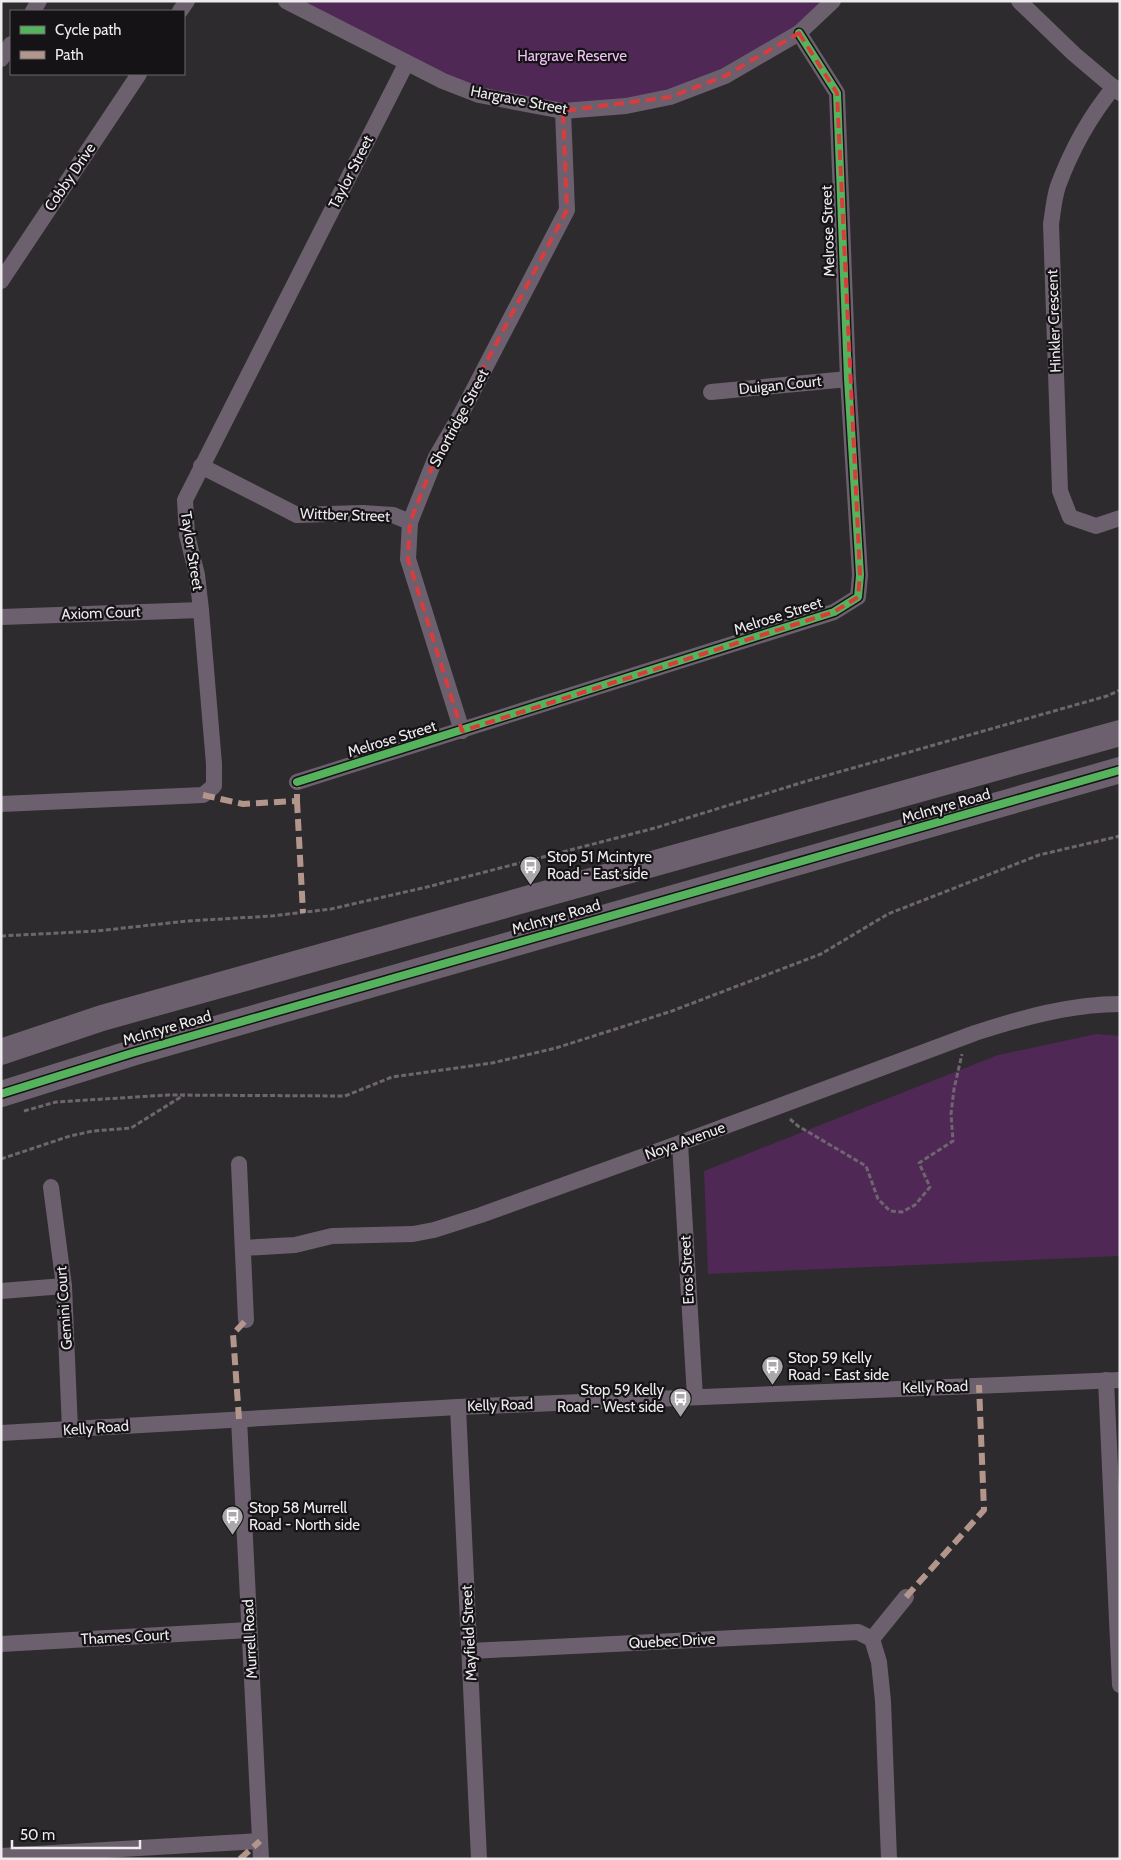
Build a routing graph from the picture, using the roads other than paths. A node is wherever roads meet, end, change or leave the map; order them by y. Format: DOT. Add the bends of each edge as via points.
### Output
graph roads {
  1 [pos="286,1"];
  2 [pos="833,1"];
  3 [pos="1019,1"];
  4 [pos="799,33"];
  5 [pos="10,46"];
  6 [pos="1,59"];
  7 [pos="406,64"];
  8 [pos="137,75"];
  9 [pos="1117,90"];
  10 [pos="563,112"];
  11 [pos="1,281"];
  12 [pos="848,379"];
  13 [pos="712,392"];
  14 [pos="201,466"];
  15 [pos="1120,518"];
  16 [pos="410,522"];
  17 [pos="200,610"];
  18 [pos="1,617"];
  19 [pos="462,731"];
  20 [pos="1120,734"];
  21 [pos="1120,770"];
  22 [pos="297,782"];
  23 [pos="1,804"];
  24 [pos="1120,1004"];
  25 [pos="102,1018"];
  26 [pos="1,1032"];
  27 [pos="1,1052"];
  28 [pos="132,1052"];
  29 [pos="1,1077"];
  30 [pos="1,1094"];
  31 [pos="680,1143"];
  32 [pos="239,1164"];
  33 [pos="51,1187"];
  34 [pos="243,1248"];
  35 [pos="64,1286"];
  36 [pos="1,1290"];
  37 [pos="246,1320"];
  38 [pos="1113,1380"];
  39 [pos="694,1397"];
  40 [pos="458,1407"];
  41 [pos="239,1419"];
  42 [pos="70,1430"];
  43 [pos="1,1434"];
  44 [pos="906,1597"];
  45 [pos="1118,1613"];
  46 [pos="249,1630"];
  47 [pos="872,1639"];
  48 [pos="1,1644"];
  49 [pos="470,1651"];
  50 [pos="1120,1685"];
  51 [pos="260,1841"];
  52 [pos="68,1855"];
  53 [pos="1,1856"];
  54 [pos="261,1859"];
  55 [pos="479,1859"];
  56 [pos="889,1859"];
  1 -- 7 [label="street, Hargrave Street"];
  2 -- 4 [label="street, Hargrave Street"];
  3 -- 9 [label="street"];
  4 -- 10 [label="street, Hargrave Street" via="725,76 670,98"];
  4 -- 12 [label="street, Melrose Street" via="837,93"];
  5 -- 6 [label="street"];
  7 -- 10 [label="street, Hargrave Street" via="480,95"];
  7 -- 14 [label="street, Taylor Street"];
  8 -- 11 [label="street, Cobby Drive"];
  9 -- 15 [label="street, Hinkler Crescent" via="1103,101 1079,141 1058,187 1051,224 1060,491 1070,517 1096,526"];
  10 -- 16 [label="street, Shortridge Street" via="567,210 462,414 436,457"];
  12 -- 13 [label="street, Duigan Court"];
  12 -- 19 [label="street, Melrose Street" via="860,576 858,597 834,612"];
  14 -- 16 [label="street, Wittber Street" via="297,515 378,514 393,515"];
  14 -- 17 [label="street, Taylor Street" via="185,500 187,535 197,575"];
  16 -- 19 [label="street, Shortridge Street" via="408,559"];
  17 -- 18 [label="street, Axiom Court"];
  17 -- 23 [label="street, Taylor Street" via="214,786 203,794"];
  19 -- 22 [label="street, Melrose Street"];
  20 -- 25 [label="main road, McIntyre Road"];
  21 -- 28 [label="main road, McIntyre Road"];
  24 -- 31 [label="street, Noya Avenue" via="1052,1011 1020,1019"];
  25 -- 26 [label="main road"];
  25 -- 27 [label="main road, McIntyre Road"];
  28 -- 29 [label="main road" via="72,1057"];
  28 -- 30 [label="main road, McIntyre Road"];
  31 -- 34 [label="street, Noya Avenue" via="434,1230 413,1234 332,1236 295,1245"];
  31 -- 39 [label="street, Eros Street"];
  32 -- 34 [label="street"];
  33 -- 35 [label="street, Gemini Court"];
  34 -- 37 [label="street"];
  35 -- 36 [label="street"];
  35 -- 42 [label="street, Gemini Court"];
  38 -- 39 [label="street, Kelly Road"];
  38 -- 45 [label="street"];
  39 -- 40 [label="street, Kelly Road"];
  40 -- 41 [label="street, Kelly Road"];
  40 -- 49 [label="street, Mayfield Street"];
  41 -- 42 [label="street, Kelly Road"];
  41 -- 46 [label="street, Murrell Road"];
  42 -- 43 [label="street, Kelly Road"];
  44 -- 47 [label="street"];
  45 -- 50 [label="street"];
  46 -- 48 [label="street, Thames Court"];
  46 -- 51 [label="street, Murrell Road"];
  47 -- 49 [label="street, Quebec Drive" via="858,1632"];
  47 -- 56 [label="street" via="879,1662 883,1701"];
  49 -- 55 [label="street, Mayfield Street"];
  51 -- 52 [label="street"];
  51 -- 54 [label="street, Murrell Road"];
  52 -- 53 [label="street"];
}
